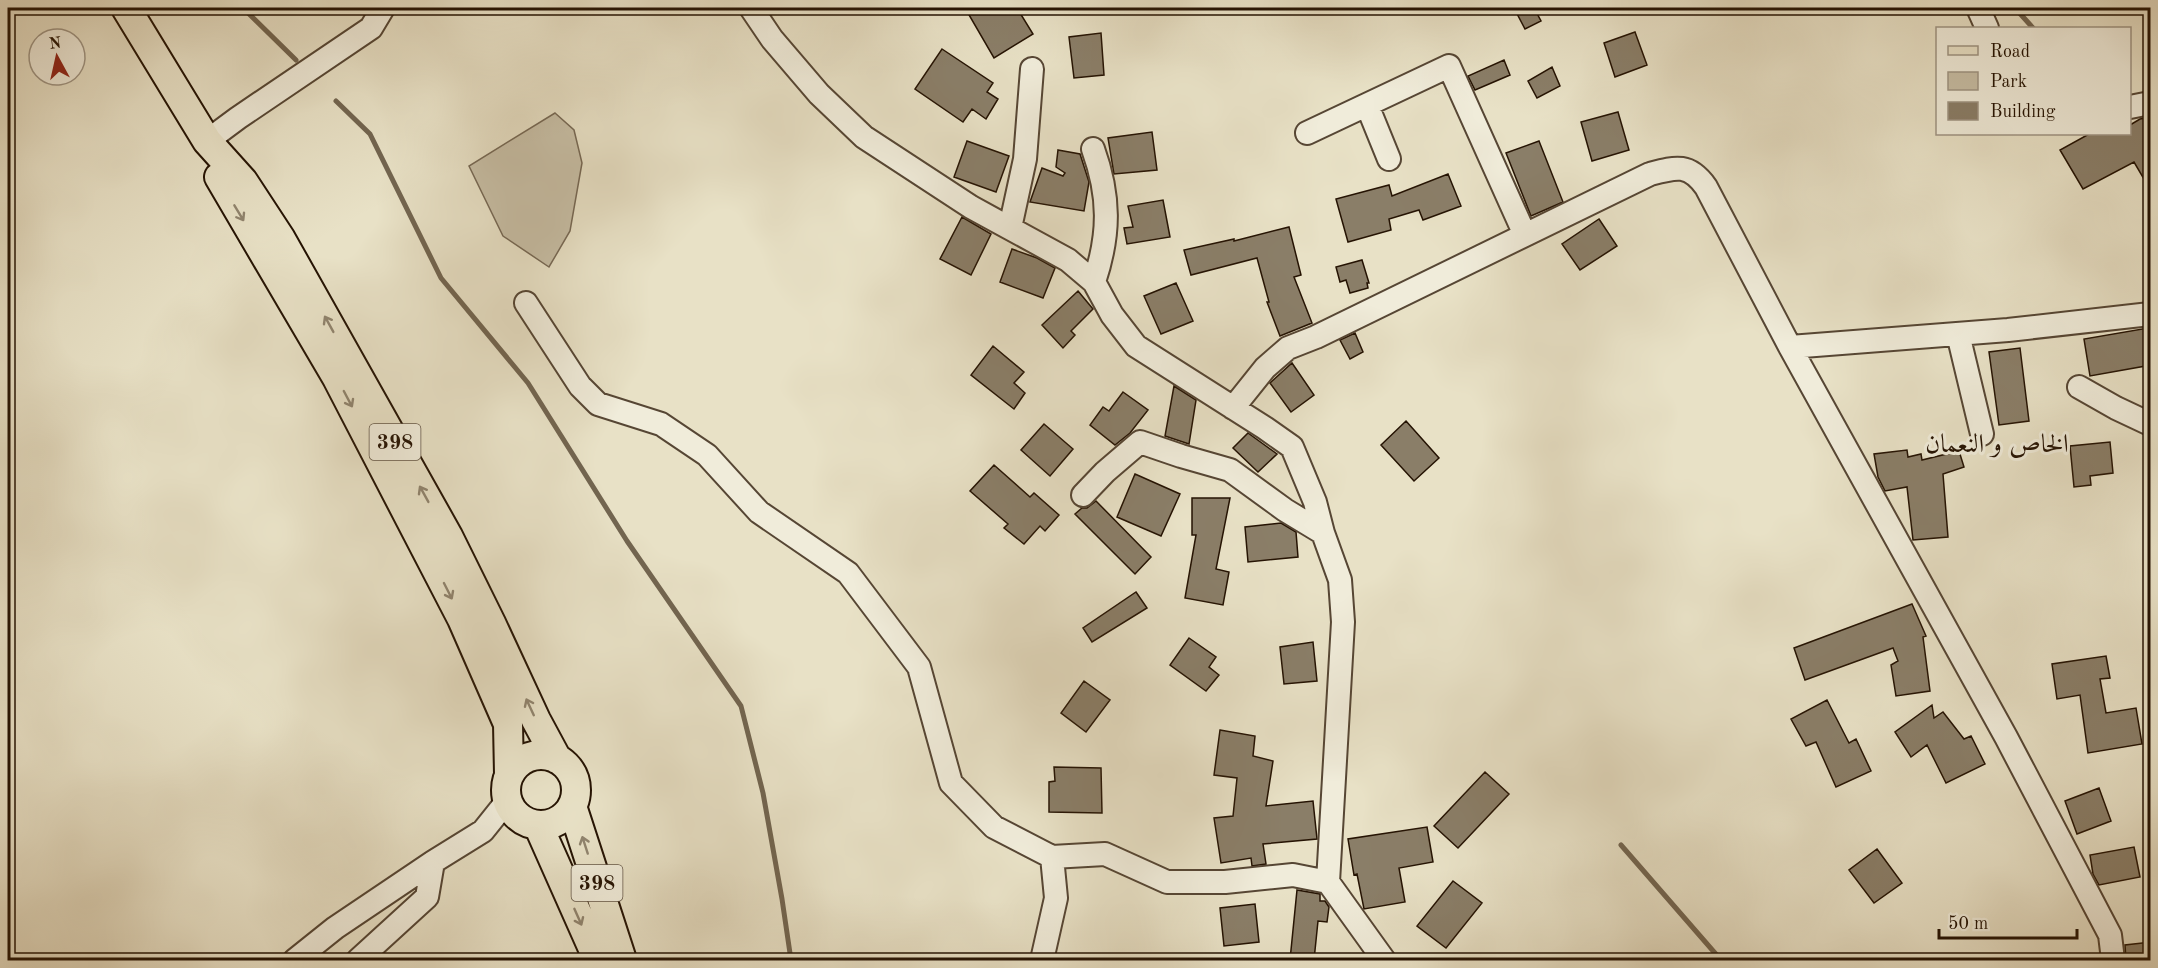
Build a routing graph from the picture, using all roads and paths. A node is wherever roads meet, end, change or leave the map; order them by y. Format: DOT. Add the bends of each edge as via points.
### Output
graph roads {
  1 [pos="126,8"];
  2 [pos="383,8"];
  3 [pos="751,8"];
  4 [pos="1978,8"];
  5 [pos="1987,27"];
  6 [pos="1032,69"];
  7 [pos="2151,103"];
  8 [pos="1367,105"];
  9 [pos="2131,107"];
  10 [pos="1307,133"];
  11 [pos="207,141"];
  12 [pos="1093,149"];
  13 [pos="1389,159"];
  14 [pos="1010,228"];
  15 [pos="1526,235"];
  16 [pos="1094,282"];
  17 [pos="526,303"];
  18 [pos="2151,314"];
  19 [pos="1958,334"];
  20 [pos="1790,347"];
  21 [pos="2079,387"];
  22 [pos="1233,408"];
  23 [pos="2151,424"];
  24 [pos="1982,434"];
  25 [pos="1083,495"];
  26 [pos="1323,533"];
  27 [pos="436,542"];
  28 [pos="557,759"];
  29 [pos="508,788"];
  30 [pos="572,806"];
  31 [pos="538,825"];
  32 [pos="1052,857"];
  33 [pos="432,862"];
  34 [pos="1328,882"];
  35 [pos="295,960"];
  36 [pos="358,960"];
  37 [pos="597,960"];
  38 [pos="622,960"];
  39 [pos="1042,960"];
  40 [pos="1384,960"];
  41 [pos="2113,960"];
  1 -- 11 [label="main road, 398"];
  2 -- 11 [label="street" via="371,28"];
  3 -- 14 [label="street" via="819,94 864,136 971,207"];
  4 -- 5 [label="street"];
  6 -- 14 [label="street" via="1025,159"];
  7 -- 9 [label="street"];
  8 -- 10 [label="street"];
  8 -- 13 [label="street"];
  8 -- 15 [label="street" via="1449,66"];
  11 -- 27 [label="main road, 398" via="220,179"];
  12 -- 16 [label="street" via="1107,204 1102,257"];
  14 -- 16 [label="street" via="1068,260"];
  15 -- 20 [label="street" via="1650,174 1687,170 1706,187"];
  15 -- 22 [label="street" via="1288,348 1265,368"];
  16 -- 22 [label="street" via="1112,315 1136,346"];
  17 -- 32 [label="street" via="580,386 598,404 661,424 707,455 759,512 848,573 919,667 951,783 994,826"];
  18 -- 19 [label="street"];
  19 -- 20 [label="street"];
  19 -- 24 [label="street"];
  20 -- 41 [label="street" via="2038,798 2110,935"];
  21 -- 23 [label="street"];
  22 -- 26 [label="street" via="1292,447"];
  25 -- 26 [label="street" via="1140,442 1230,470"];
  26 -- 34 [label="street" via="1340,580 1343,622"];
  28 -- 27 [label="main road, 398, one-way" via="492,622"];
  27 -- 29 [label="main road, 398, one-way" via="462,619 508,724"];
  28 -- 29 [label="main road" via="530,756 518,764"];
  28 -- 30 [label="main road, 398" via="574,779"];
  29 -- 31 [label="main road" via="514,813 525,822"];
  29 -- 33 [label="street" via="483,831"];
  30 -- 31 [label="main road" via="564,817"];
  38 -- 30 [label="main road, 398, one-way"];
  31 -- 37 [label="main road, 398, one-way"];
  32 -- 34 [label="street" via="1104,854 1167,882 1293,876"];
  32 -- 39 [label="street" via="1056,898"];
  33 -- 35 [label="street"];
  33 -- 36 [label="street" via="427,897"];
  34 -- 40 [label="street"];
}
